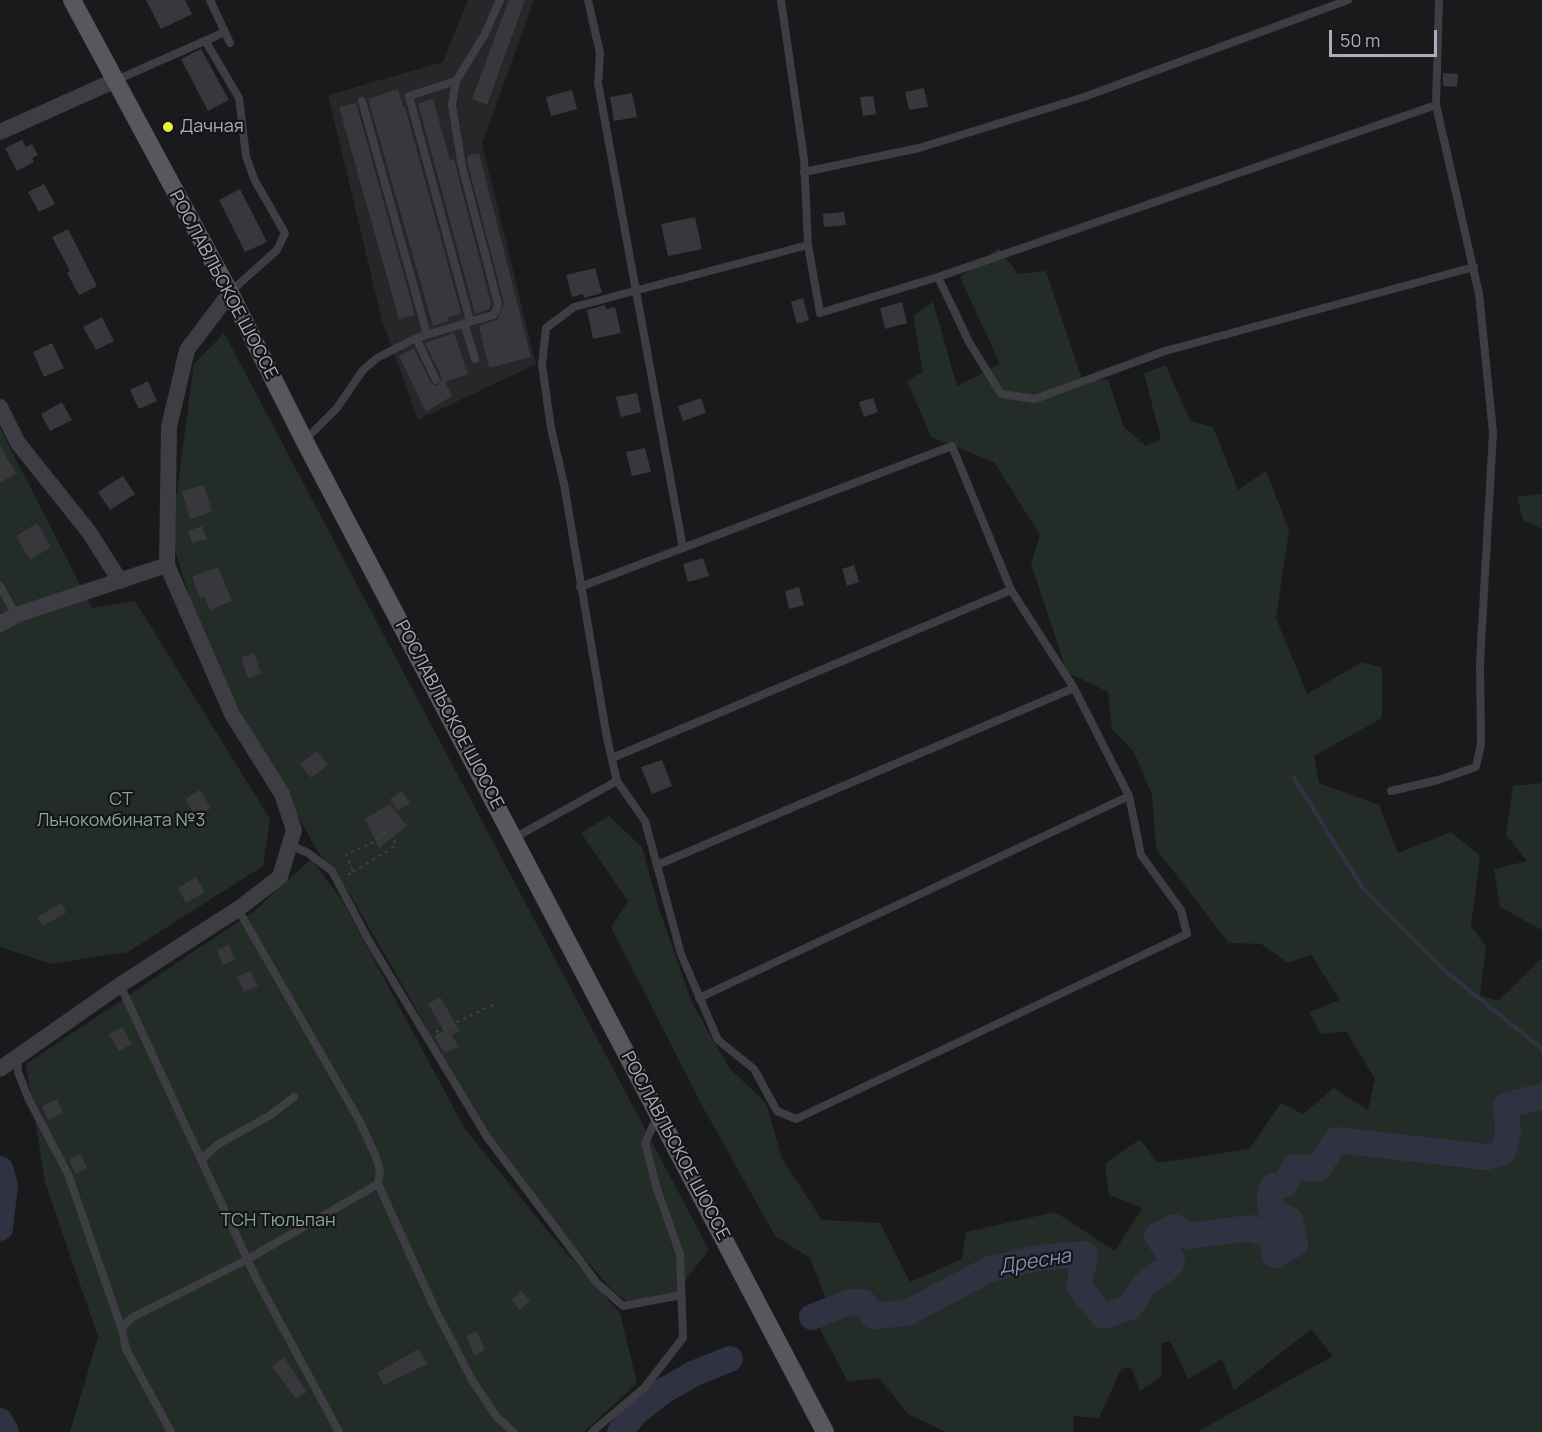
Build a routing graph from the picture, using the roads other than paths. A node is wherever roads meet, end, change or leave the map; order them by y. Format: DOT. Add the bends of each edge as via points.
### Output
graph roads {
  1 [pos="72,0"];
  2 [pos="210,0"];
  3 [pos="500,0"];
  4 [pos="588,0"];
  5 [pos="781,0"];
  6 [pos="1348,0"];
  7 [pos="1439,0"];
  8 [pos="225,32"];
  9 [pos="206,42"];
  10 [pos="230,43"];
  11 [pos="114,81"];
  12 [pos="456,81"];
  13 [pos="362,101"];
  14 [pos="1436,105"];
  15 [pos="0,132"];
  16 [pos="804,172"];
  17 [pos="808,245"];
  18 [pos="1474,267"];
  19 [pos="938,277"];
  20 [pos="636,290"];
  21 [pos="230,292"];
  22 [pos="467,322"];
  23 [pos="427,334"];
  24 [pos="416,338"];
  25 [pos="475,359"];
  26 [pos="436,380"];
  27 [pos="0,407"];
  28 [pos="304,440"];
  29 [pos="683,548"];
  30 [pos="167,565"];
  31 [pos="120,581"];
  32 [pos="0,586"];
  33 [pos="580,587"];
  34 [pos="1011,590"];
  35 [pos="16,615"];
  36 [pos="0,624"];
  37 [pos="1074,688"];
  38 [pos="612,758"];
  39 [pos="617,781"];
  40 [pos="1390,791"];
  41 [pos="1129,796"];
  42 [pos="514,838"];
  43 [pos="290,845"];
  44 [pos="657,864"];
  45 [pos="238,909"];
  46 [pos="120,985"];
  47 [pos="699,998"];
  48 [pos="17,1056"];
  49 [pos="0,1069"];
  50 [pos="294,1097"];
  51 [pos="658,1114"];
  52 [pos="202,1159"];
  53 [pos="378,1184"];
  54 [pos="248,1259"];
  55 [pos="681,1295"];
  56 [pos="122,1330"];
  57 [pos="171,1432"];
  58 [pos="339,1432"];
  59 [pos="513,1432"];
  60 [pos="592,1432"];
  61 [pos="825,1432"];
  1 -- 11 [label="main road, РОСЛАВЛЬСКОЕ ШОССЕ"];
  2 -- 8 [label="lane"];
  3 -- 12 [label="lane" via="485,34"];
  4 -- 20 [label="lane" via="600,53 598,83"];
  5 -- 16 [label="lane"];
  6 -- 16 [label="lane" via="1084,97 919,148"];
  7 -- 14 [label="lane"];
  8 -- 9 [label="lane"];
  8 -- 10 [label="lane"];
  9 -- 11 [label="lane"];
  9 -- 21 [label="lane" via="239,98 246,156 254,179 285,233 277,250"];
  11 -- 15 [label="street"];
  11 -- 21 [label="main road, РОСЛАВЛЬСКОЕ ШОССЕ"];
  12 -- 22 [label="lane" via="452,105 462,166 498,304 493,315"];
  12 -- 22 [label="lane" via="409,96"];
  13 -- 23 [label="lane"];
  14 -- 18 [label="lane"];
  14 -- 19 [label="lane"];
  16 -- 17 [label="lane"];
  17 -- 19 [label="lane" via="820,313"];
  17 -- 20 [label="lane"];
  18 -- 19 [label="lane" via="1165,351 1035,399 1001,394 969,342"];
  18 -- 40 [label="lane" via="1493,432 1480,663 1481,744 1476,766"];
  20 -- 29 [label="lane"];
  20 -- 33 [label="lane" via="574,307 546,328 542,365"];
  21 -- 28 [label="main road, РОСЛАВЛЬСКОЕ ШОССЕ"];
  21 -- 30 [label="street" via="187,350 169,427"];
  22 -- 23 [label="lane"];
  22 -- 25 [label="lane"];
  23 -- 24 [label="lane"];
  24 -- 26 [label="lane"];
  24 -- 28 [label="lane" via="377,358 363,370 337,408"];
  27 -- 31 [label="street" via="18,443 89,532"];
  28 -- 42 [label="main road, РОСЛАВЛЬСКОЕ ШОССЕ"];
  29 -- 33 [label="lane"];
  29 -- 34 [label="lane" via="952,446"];
  30 -- 31 [label="street"];
  30 -- 43 [label="street" via="232,714 282,794 294,830"];
  31 -- 35 [label="street"];
  32 -- 35 [label="lane"];
  33 -- 38 [label="lane"];
  34 -- 37 [label="lane"];
  34 -- 38 [label="lane"];
  35 -- 36 [label="street"];
  37 -- 41 [label="lane"];
  37 -- 44 [label="lane"];
  38 -- 39 [label="lane"];
  39 -- 42 [label="lane"];
  39 -- 44 [label="lane" via="645,821"];
  41 -- 47 [label="lane"];
  41 -- 47 [label="lane" via="1141,855 1181,910 1187,934 821,1109 796,1119 777,1111 753,1069 718,1040"];
  42 -- 51 [label="main road, РОСЛАВЛЬСКОЕ ШОССЕ"];
  43 -- 45 [label="street" via="280,877"];
  43 -- 55 [label="lane" via="332,871 487,1137 597,1283 623,1306"];
  44 -- 47 [label="lane" via="681,954"];
  45 -- 46 [label="street"];
  45 -- 53 [label="lane" via="359,1120 376,1157"];
  46 -- 48 [label="street"];
  46 -- 52 [label="lane"];
  48 -- 49 [label="street"];
  48 -- 56 [label="lane" via="18,1072 29,1100 68,1174"];
  50 -- 52 [label="lane" via="217,1145"];
  51 -- 55 [label="lane" via="645,1143 680,1254"];
  51 -- 61 [label="main road, РОСЛАВЛЬСКОЕ ШОССЕ"];
  52 -- 54 [label="lane"];
  53 -- 54 [label="lane"];
  53 -- 59 [label="lane" via="424,1287 472,1380 496,1416"];
  54 -- 56 [label="lane" via="134,1317"];
  54 -- 58 [label="lane" via="284,1334"];
  55 -- 60 [label="lane" via="683,1338 644,1388"];
  56 -- 57 [label="lane" via="126,1349"];
}
